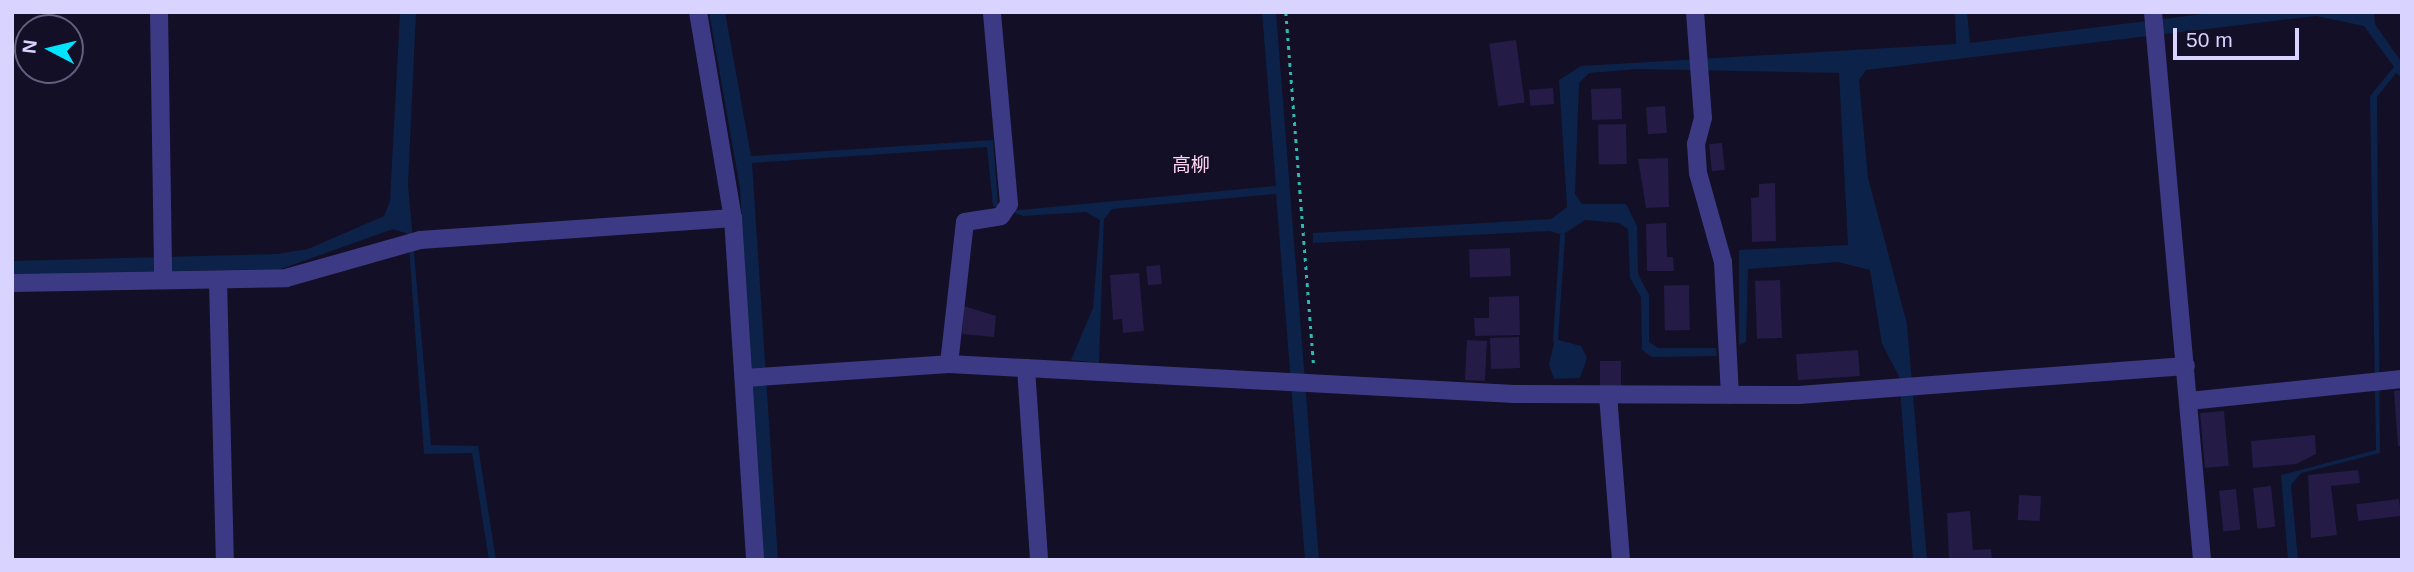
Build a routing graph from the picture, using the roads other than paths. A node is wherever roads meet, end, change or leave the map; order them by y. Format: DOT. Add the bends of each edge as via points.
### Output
graph roads {
  1 [pos="159,12"];
  2 [pos="698,12"];
  3 [pos="992,12"];
  4 [pos="1695,12"];
  5 [pos="2153,14"];
  6 [pos="733,218"];
  7 [pos="163,279"];
  8 [pos="218,280"];
  9 [pos="12,283"];
  10 [pos="949,364"];
  11 [pos="2186,366"];
  12 [pos="1026,368"];
  13 [pos="745,379"];
  14 [pos="2402,379"];
  15 [pos="1608,394"];
  16 [pos="1730,395"];
  17 [pos="2189,401"];
  18 [pos="225,560"];
  19 [pos="755,560"];
  20 [pos="1039,560"];
  21 [pos="1621,560"];
  22 [pos="2202,560"];
  1 -- 7 [label="street"];
  2 -- 6 [label="street"];
  3 -- 10 [label="street" via="1007,208 965,222"];
  4 -- 16 [label="street" via="1700,79 1698,173 1723,262"];
  5 -- 11 [label="street"];
  6 -- 8 [label="street" via="412,241 322,271"];
  6 -- 13 [label="street"];
  7 -- 8 [label="street"];
  7 -- 9 [label="street"];
  8 -- 18 [label="street"];
  10 -- 12 [label="street"];
  10 -- 13 [label="street"];
  11 -- 16 [label="street"];
  11 -- 17 [label="street"];
  12 -- 15 [label="street"];
  12 -- 20 [label="street"];
  13 -- 19 [label="street"];
  14 -- 17 [label="street"];
  15 -- 16 [label="street"];
  15 -- 21 [label="street"];
  17 -- 22 [label="street"];
}
